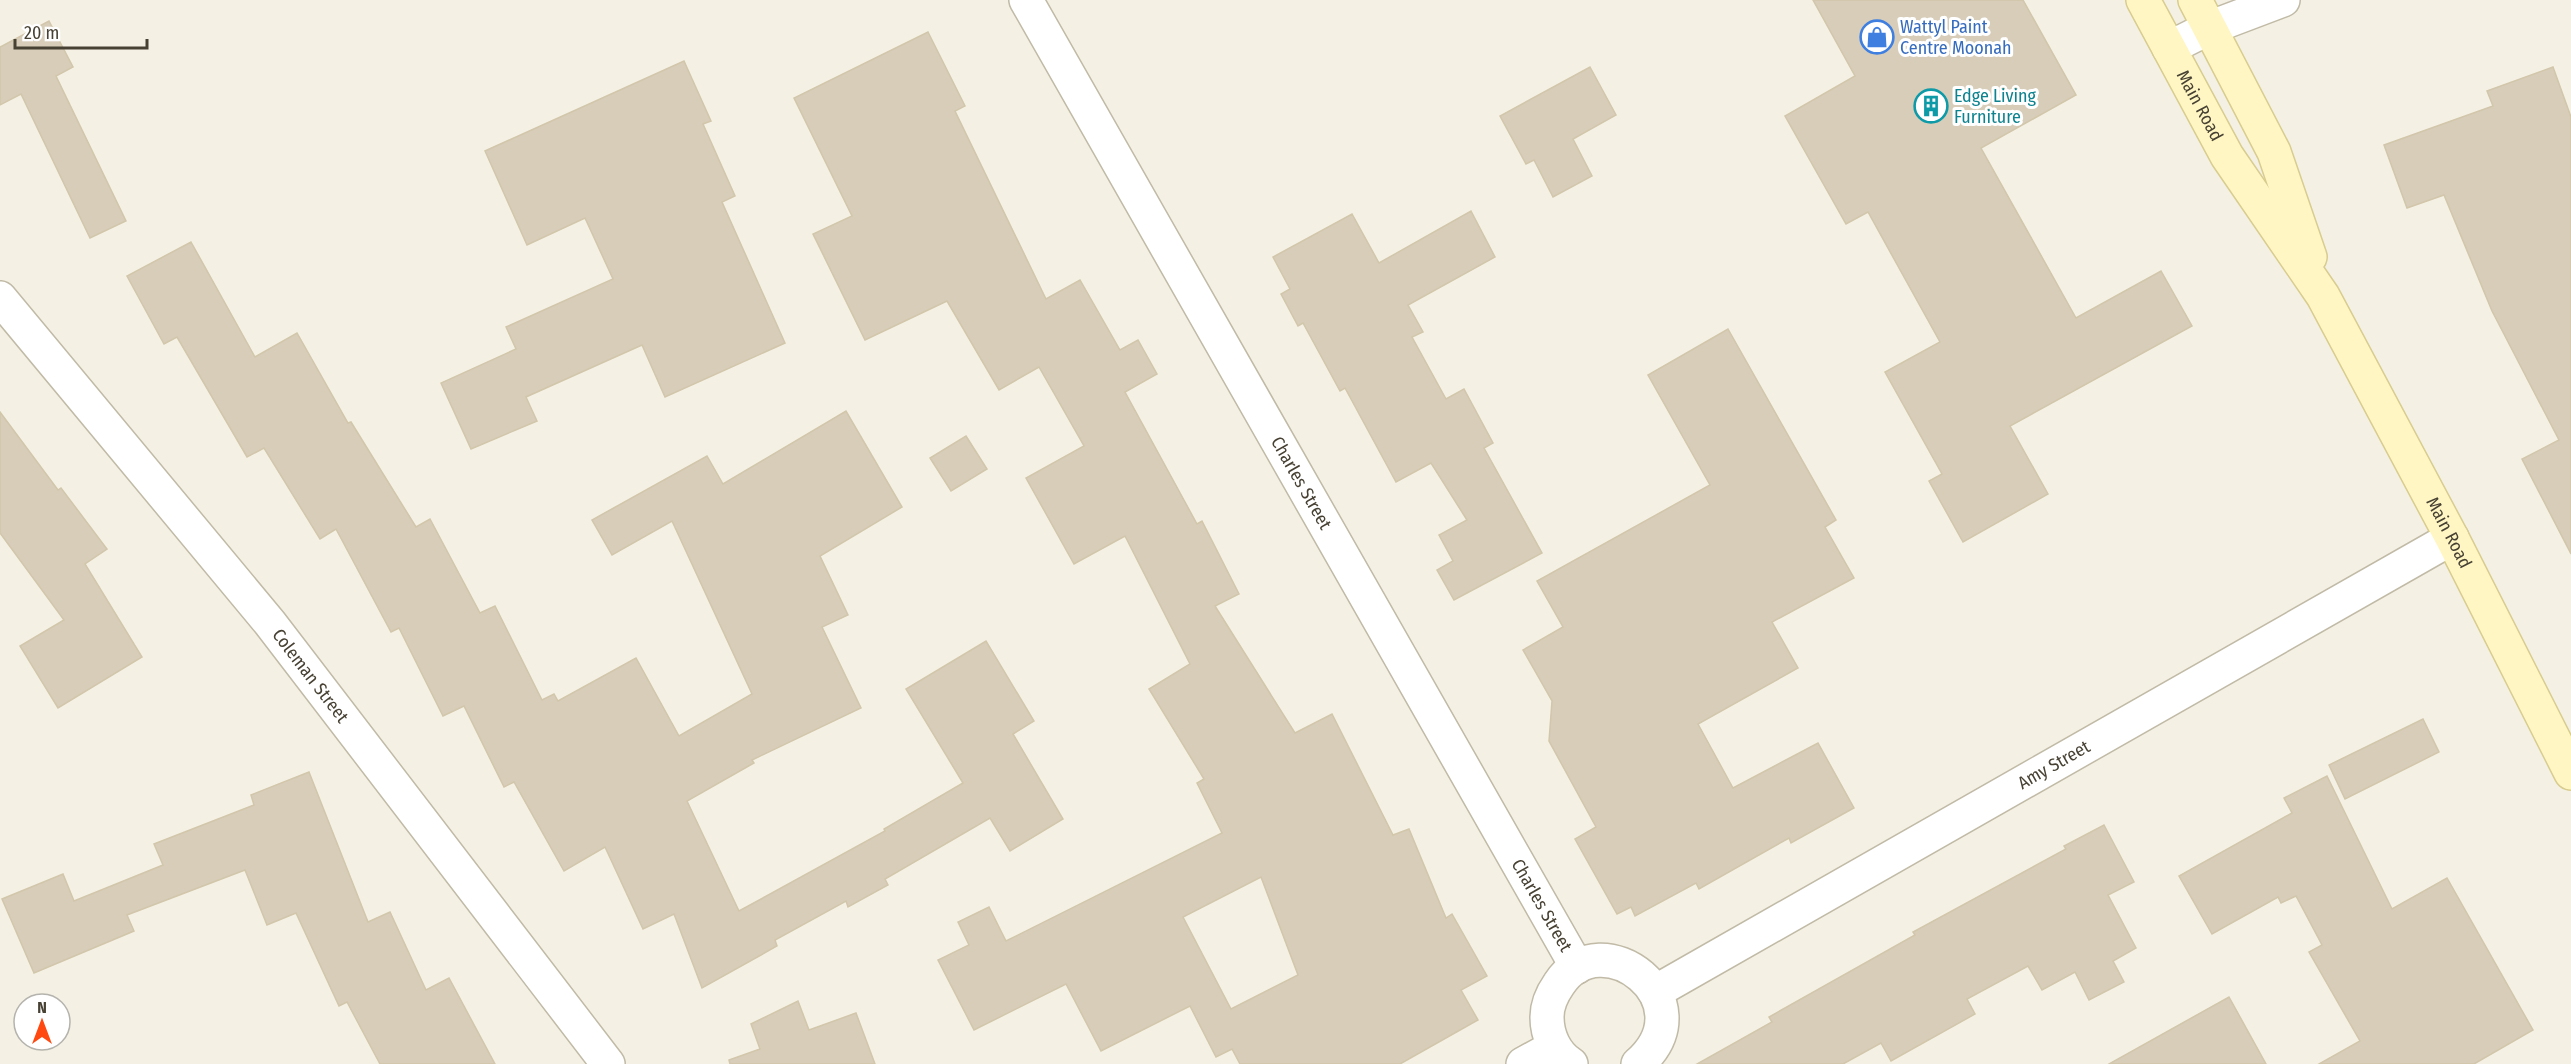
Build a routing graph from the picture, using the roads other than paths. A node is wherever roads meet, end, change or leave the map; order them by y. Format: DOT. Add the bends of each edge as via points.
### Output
graph roads {
  1 [pos="1026,0"];
  2 [pos="2143,0"];
  3 [pos="2283,0"];
  4 [pos="2202,14"];
  5 [pos="2169,48"];
  6 [pos="2323,296"];
  7 [pos="0,298"];
  8 [pos="2452,538"];
  9 [pos="2571,773"];
  10 [pos="1577,967"];
  11 [pos="1655,992"];
  12 [pos="1563,1055"];
  13 [pos="608,1064"];
  14 [pos="1523,1064"];
  15 [pos="1638,1064"];
  1 -- 10 [label="street, Charles Street"];
  2 -- 5 [label="main road, Main Road"];
  3 -- 4 [label="street"];
  4 -- 5 [label="street"];
  4 -- 6 [label="main road, Main Road" via="2274,152"];
  5 -- 6 [label="main road, Main Road" via="2227,156"];
  6 -- 8 [label="main road, Main Road"];
  7 -- 13 [label="street, Coleman Street" via="270,623"];
  8 -- 9 [label="main road, Main Road"];
  8 -- 11 [label="street, Amy Street"];
  10 -- 11 [label="street" via="1595,961 1630,966 1645,977"];
  10 -- 12 [label="street" via="1562,978 1547,1011 1547,1030"];
  11 -- 15 [label="street" via="1661,1007 1661,1025 1657,1041"];
  12 -- 14 [label="street"];
}
